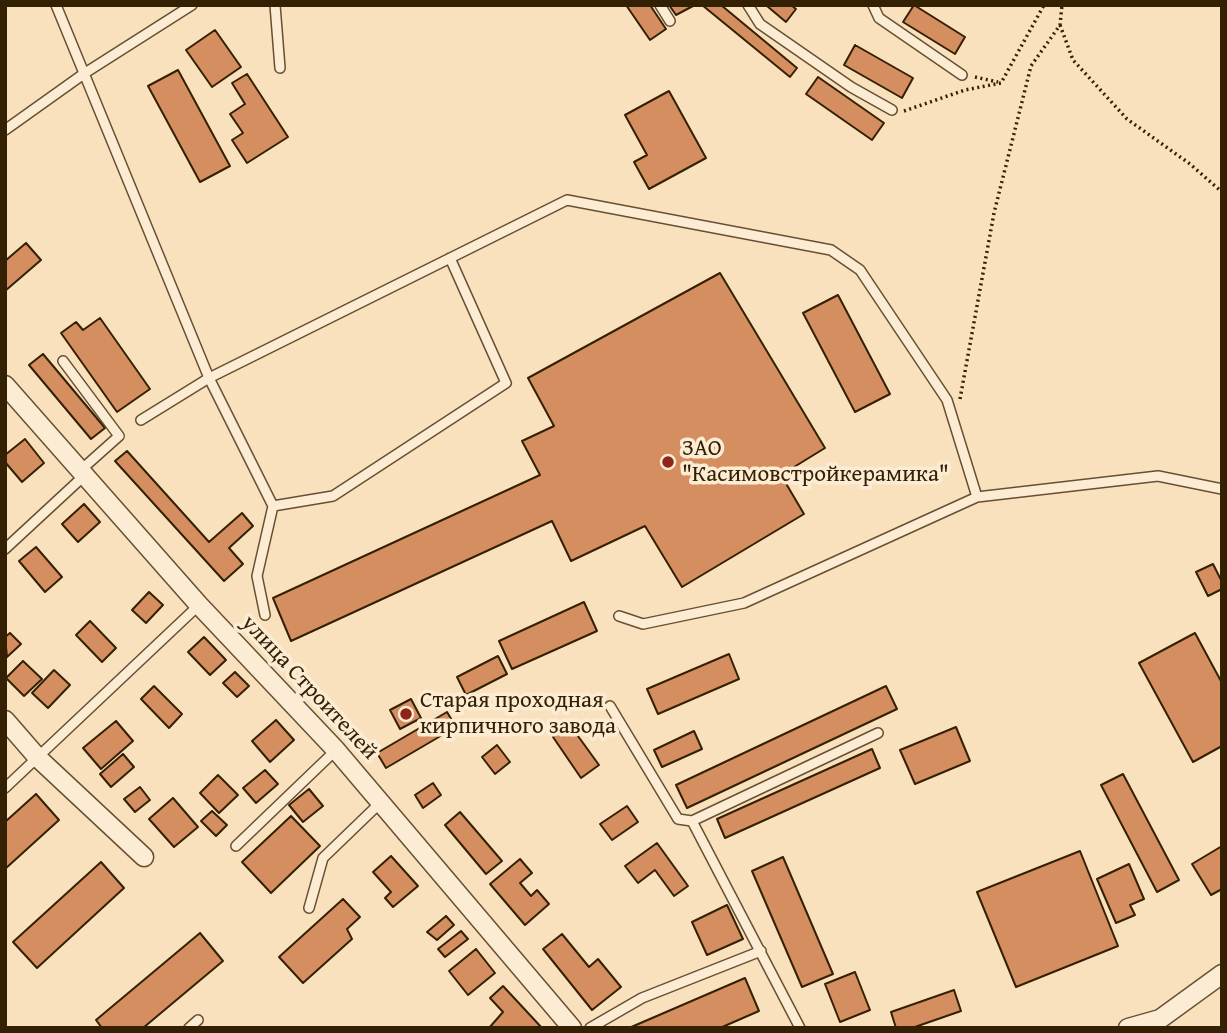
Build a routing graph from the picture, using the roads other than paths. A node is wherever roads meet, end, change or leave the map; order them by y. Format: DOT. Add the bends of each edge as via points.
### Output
graph roads {
  1 [pos="56,5"];
  2 [pos="192,5"];
  3 [pos="275,5"];
  4 [pos="660,5"];
  5 [pos="748,5"];
  6 [pos="873,5"];
  7 [pos="670,21"];
  8 [pos="281,68"];
  9 [pos="85,73"];
  10 [pos="962,75"];
  11 [pos="892,110"];
  12 [pos="5,130"];
  13 [pos="450,258"];
  14 [pos="63,360"];
  15 [pos="209,377"];
  16 [pos="5,385"];
  17 [pos="141,420"];
  18 [pos="85,472"];
  19 [pos="1222,489"];
  20 [pos="977,497"];
  21 [pos="273,506"];
  22 [pos="5,549"];
  23 [pos="199,606"];
  24 [pos="265,615"];
  25 [pos="618,616"];
  26 [pos="610,706"];
  27 [pos="5,720"];
  28 [pos="878,733"];
  29 [pos="337,750"];
  30 [pos="38,758"];
  31 [pos="5,788"];
  32 [pos="380,803"];
  33 [pos="692,821"];
  34 [pos="236,846"];
  35 [pos="144,857"];
  36 [pos="309,908"];
  37 [pos="761,951"];
  38 [pos="1222,974"];
  39 [pos="198,1020"];
  40 [pos="1163,1023"];
  41 [pos="189,1028"];
  42 [pos="572,1028"];
  43 [pos="590,1028"];
  44 [pos="800,1028"];
  45 [pos="1128,1028"];
  1 -- 9 [label="lane"];
  2 -- 9 [label="lane"];
  3 -- 8 [label="lane"];
  4 -- 7 [label="lane"];
  5 -- 11 [label="lane" via="760,24 851,88"];
  6 -- 10 [label="lane" via="879,18"];
  9 -- 12 [label="lane"];
  9 -- 15 [label="lane"];
  13 -- 15 [label="lane"];
  13 -- 20 [label="lane" via="566,200 831,250 860,270 947,400"];
  13 -- 21 [label="lane" via="506,383 333,496"];
  14 -- 18 [label="lane" via="119,436"];
  15 -- 17 [label="lane"];
  15 -- 21 [label="lane"];
  16 -- 18 [label="street, улица Строителей"];
  18 -- 22 [label="lane"];
  18 -- 23 [label="street, улица Строителей"];
  19 -- 20 [label="lane" via="1158,476"];
  20 -- 25 [label="lane" via="744,603 643,625"];
  21 -- 24 [label="lane" via="257,576"];
  23 -- 29 [label="street, улица Строителей"];
  23 -- 30 [label="lane"];
  26 -- 33 [label="lane" via="678,819"];
  27 -- 30 [label="street"];
  28 -- 33 [label="lane"];
  29 -- 32 [label="street, улица Строителей"];
  29 -- 34 [label="lane"];
  30 -- 31 [label="lane"];
  30 -- 35 [label="street"];
  32 -- 36 [label="lane" via="323,858"];
  32 -- 42 [label="street, улица Строителей"];
  33 -- 37 [label="lane"];
  37 -- 43 [label="lane" via="642,998"];
  37 -- 44 [label="lane"];
  38 -- 40 [label="street"];
  39 -- 41 [label="lane"];
  40 -- 45 [label="street"];
}
